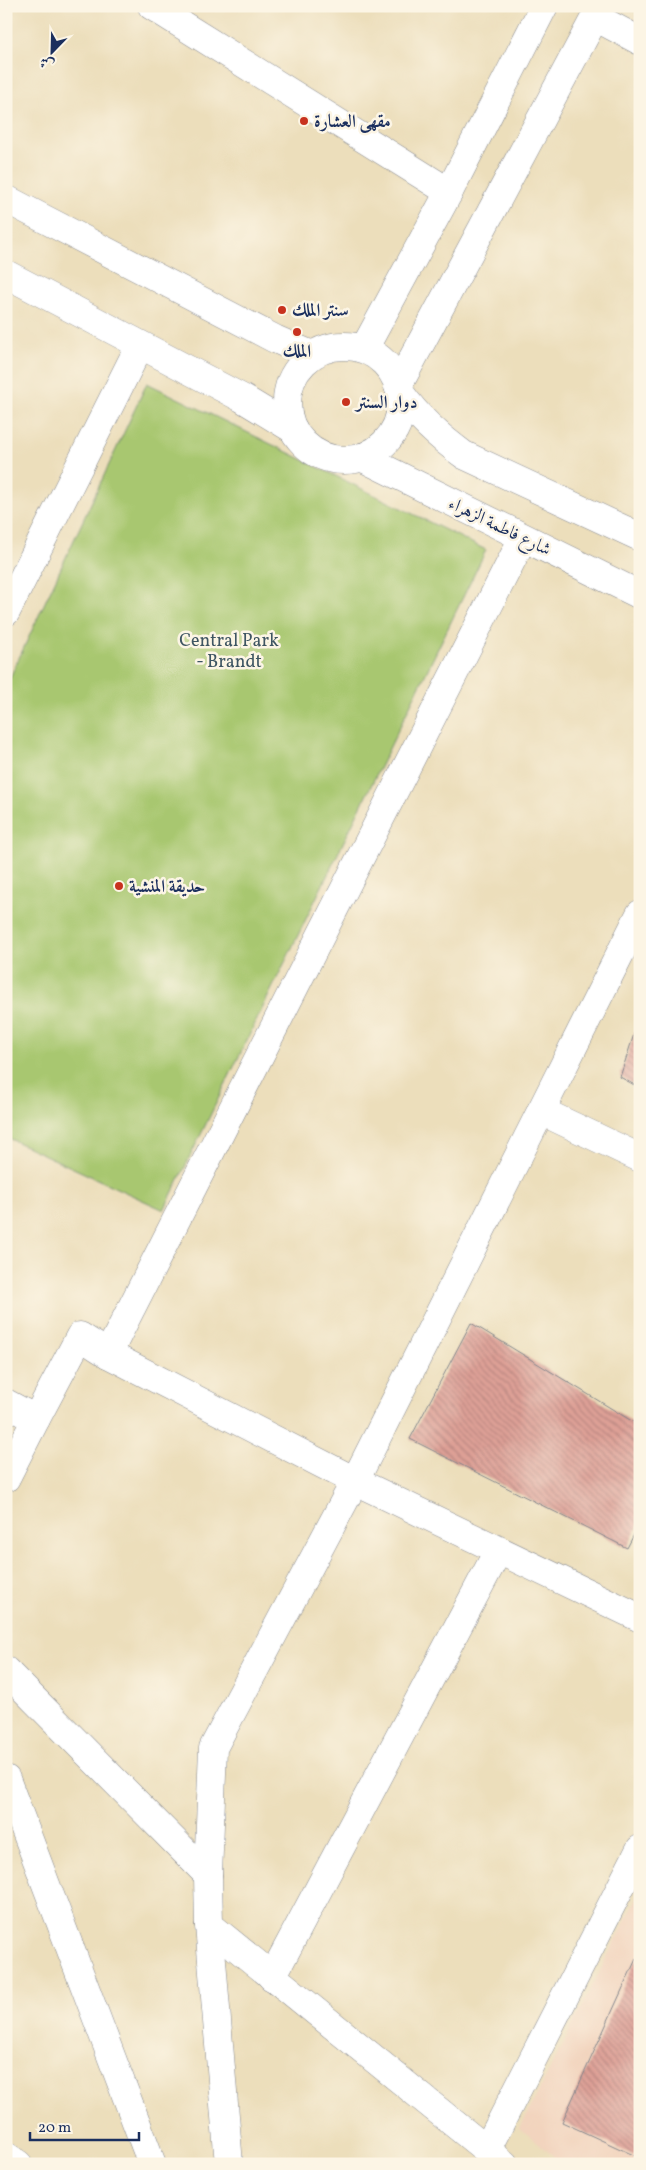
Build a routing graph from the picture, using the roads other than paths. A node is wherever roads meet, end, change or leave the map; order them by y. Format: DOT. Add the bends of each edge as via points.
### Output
graph roads {
  1 [pos="152,6"];
  2 [pos="544,6"];
  3 [pos="598,12"];
  4 [pos="640,41"];
  5 [pos="449,192"];
  6 [pos="6,199"];
  7 [pos="6,274"];
  8 [pos="140,345"];
  9 [pos="364,349"];
  10 [pos="312,355"];
  11 [pos="399,390"];
  12 [pos="293,429"];
  13 [pos="361,457"];
  14 [pos="640,537"];
  15 [pos="523,538"];
  16 [pos="640,595"];
  17 [pos="6,612"];
  18 [pos="640,914"];
  19 [pos="541,1111"];
  20 [pos="640,1158"];
  21 [pos="108,1354"];
  22 [pos="6,1403"];
  23 [pos="36,1419"];
  24 [pos="6,1478"];
  25 [pos="355,1481"];
  26 [pos="498,1551"];
  27 [pos="640,1618"];
  28 [pos="6,1671"];
  29 [pos="6,1779"];
  30 [pos="640,1849"];
  31 [pos="208,1875"];
  32 [pos="209,1925"];
  33 [pos="272,1977"];
  34 [pos="6,2156"];
  35 [pos="495,2156"];
  36 [pos="18,2164"];
  37 [pos="152,2164"];
  38 [pos="229,2164"];
  1 -- 5 [label="street"];
  2 -- 5 [label="street"];
  3 -- 4 [label="street"];
  3 -- 11 [label="street"];
  5 -- 9 [label="street"];
  6 -- 10 [label="street" via="274,339"];
  7 -- 8 [label="street"];
  8 -- 12 [label="street" via="242,398"];
  8 -- 17 [label="street"];
  9 -- 10 [label="street" via="338,346"];
  9 -- 11 [label="street" via="379,357 391,370"];
  10 -- 12 [label="street" via="291,380 286,396 287,413"];
  11 -- 13 [label="street" via="401,410 396,426 388,440"];
  11 -- 14 [label="street" via="418,418 464,455"];
  12 -- 13 [label="street" via="305,444 322,455 341,460"];
  13 -- 15 [label="street, شارع فاطمة الزهراء"];
  15 -- 16 [label="street, شارع فاطمة الزهراء"];
  15 -- 21 [label="street"];
  18 -- 19 [label="street"];
  19 -- 20 [label="street"];
  19 -- 25 [label="street"];
  21 -- 23 [label="street" via="80,1336"];
  21 -- 25 [label="street"];
  22 -- 23 [label="street"];
  23 -- 24 [label="street"];
  25 -- 26 [label="street"];
  25 -- 31 [label="street" via="214,1748"];
  26 -- 27 [label="street"];
  26 -- 33 [label="street"];
  28 -- 31 [label="street"];
  29 -- 37 [label="street"];
  30 -- 35 [label="street"];
  31 -- 32 [label="street"];
  32 -- 33 [label="street"];
  32 -- 38 [label="street"];
  33 -- 35 [label="street"];
  34 -- 36 [label="street"];
}
